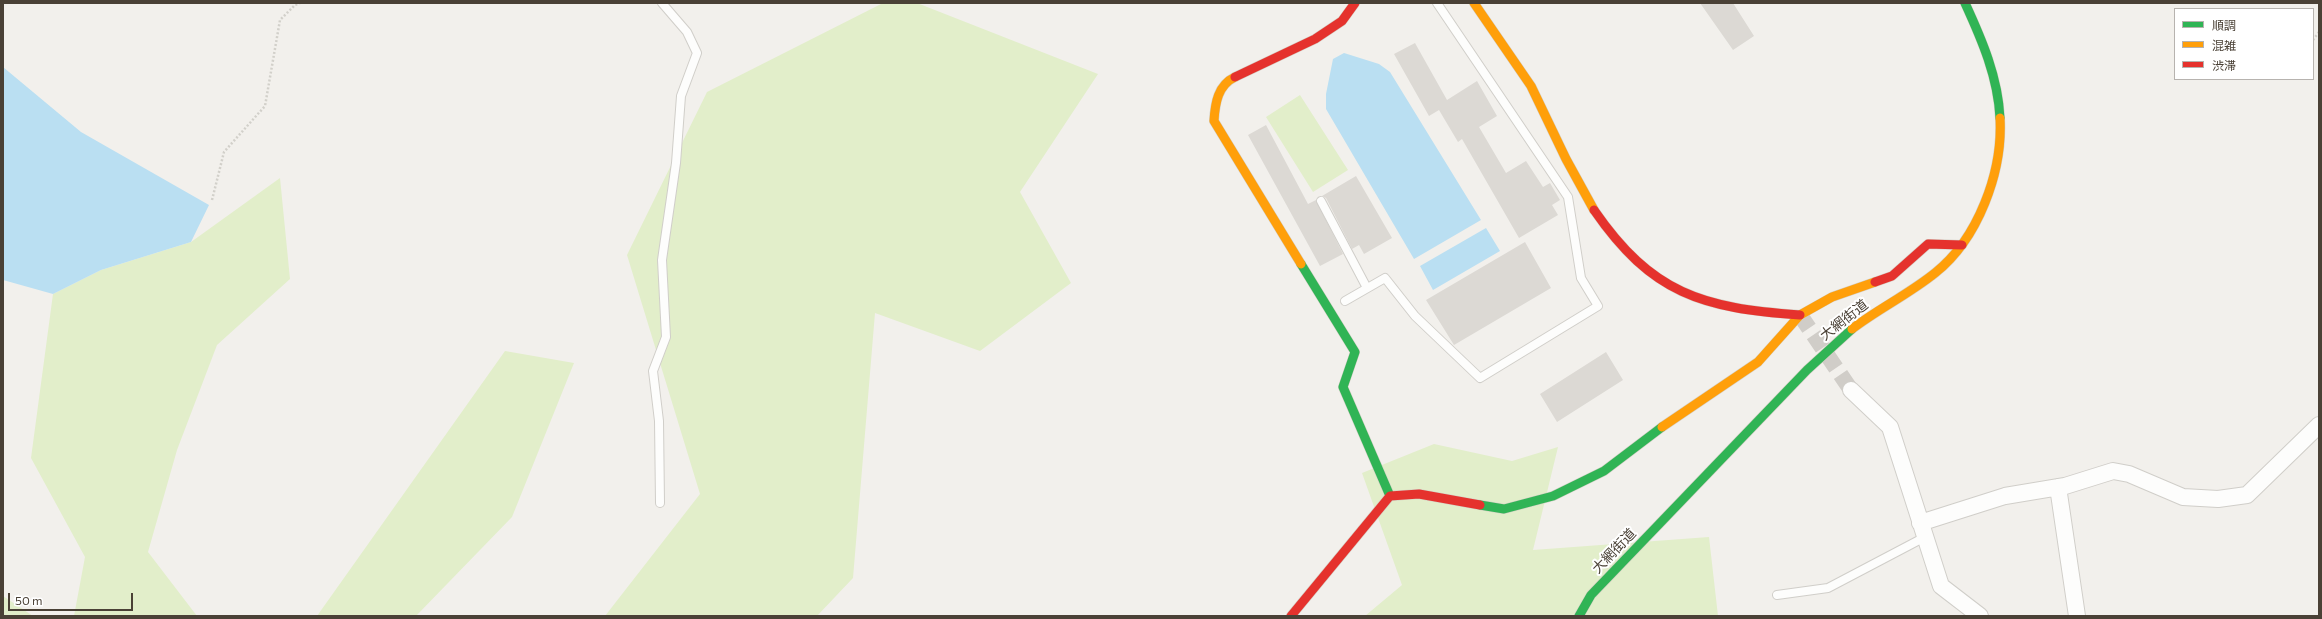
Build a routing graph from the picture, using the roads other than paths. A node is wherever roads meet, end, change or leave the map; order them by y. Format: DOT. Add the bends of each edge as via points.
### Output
graph roads {
  1 [pos="662,3"];
  2 [pos="1355,3"];
  3 [pos="1438,3"];
  4 [pos="1474,3"];
  5 [pos="1965,3"];
  6 [pos="1557,164"];
  7 [pos="1321,201"];
  8 [pos="1962,245"];
  9 [pos="1367,288"];
  10 [pos="1345,301"];
  11 [pos="1800,315"];
  12 [pos="1851,390"];
  13 [pos="2319,425"];
  14 [pos="2058,487"];
  15 [pos="1390,496"];
  16 [pos="660,503"];
  17 [pos="1922,530"];
  18 [pos="1777,595"];
  19 [pos="1291,616"];
  20 [pos="1579,616"];
  21 [pos="1980,616"];
  22 [pos="2077,616"];
  1 -- 16 [label="lane" via="687,32 697,53 681,96 676,163 662,260 666,337 653,371 658,420"];
  2 -- 15 [label="street" via="1342,20 1315,39 1228,80 1215,100 1214,121 1355,352 1343,387"];
  3 -- 6 [label="lane"];
  4 -- 6 [label="street" via="1538,98"];
  5 -- 8 [label="street, 大網街道" via="1985,43 1994,75 2000,105 2001,140 1994,179"];
  6 -- 9 [label="lane" via="1568,197 1581,278 1598,306 1480,378 1415,316 1385,278"];
  6 -- 11 [label="street" via="1620,248 1649,272 1680,292 1722,306"];
  7 -- 9 [label="lane"];
  8 -- 11 [label="street" via="1928,244 1892,276 1832,297"];
  8 -- 20 [label="street, 大網街道" via="1938,271 1845,334 1807,370 1591,595"];
  9 -- 10 [label="lane"];
  11 -- 15 [label="street" via="1758,362 1683,412 1604,471 1553,496 1504,509 1419,494"];
  12 -- 17 [label="street" via="1890,427"];
  13 -- 14 [label="street" via="2247,495 2218,499 2183,497 2129,474 2113,471"];
  14 -- 17 [label="street" via="2005,496"];
  14 -- 22 [label="street"];
  15 -- 19 [label="street"];
  17 -- 18 [label="lane" via="1828,588"];
  17 -- 21 [label="street" via="1941,586"];
}
